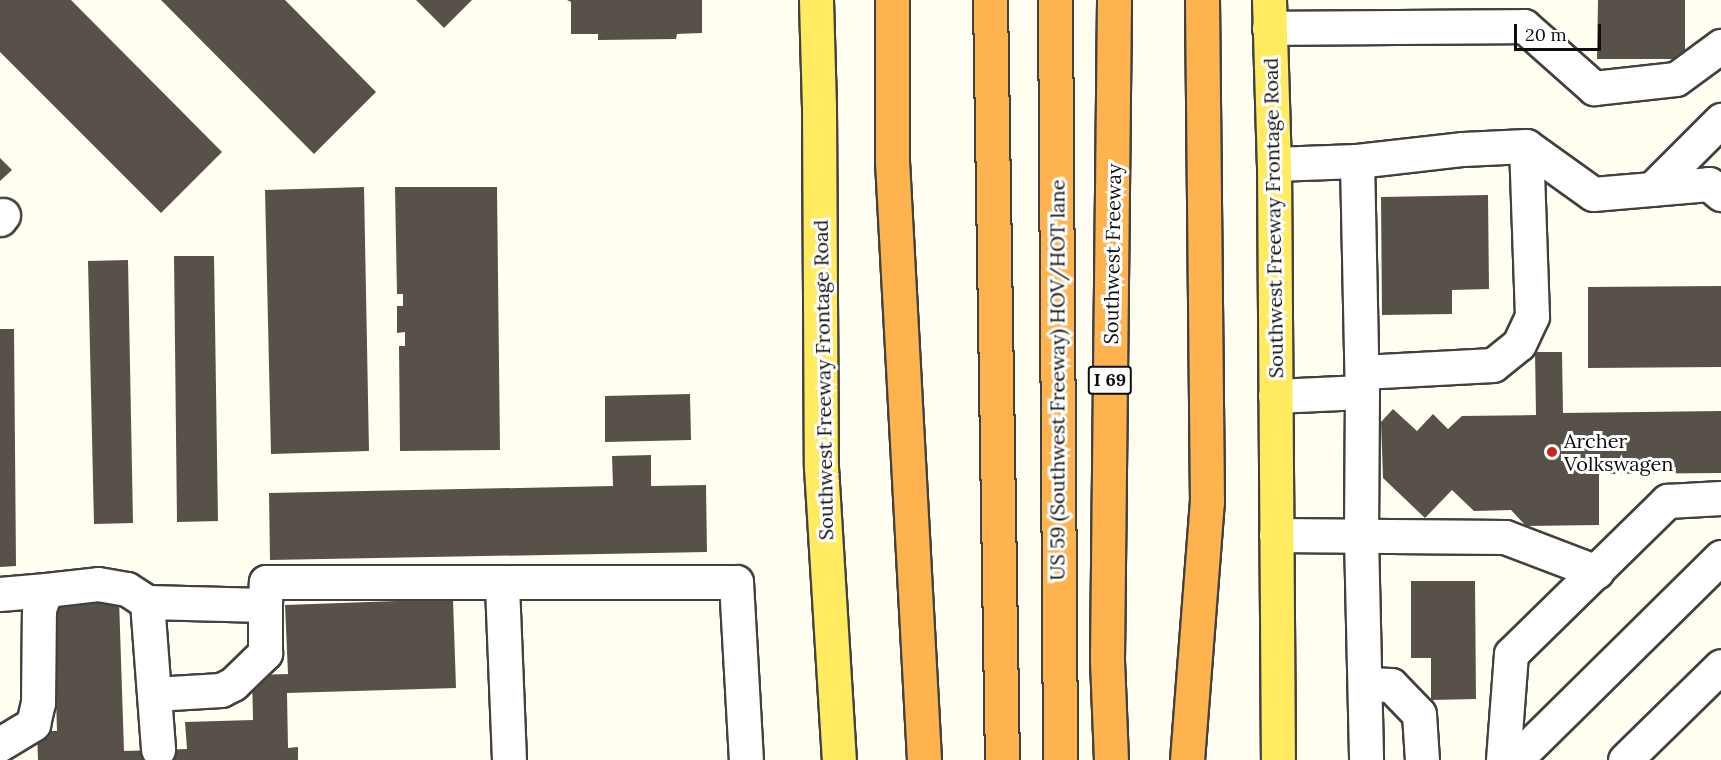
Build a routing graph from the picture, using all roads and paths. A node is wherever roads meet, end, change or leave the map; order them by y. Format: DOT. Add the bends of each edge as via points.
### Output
graph roads {
  1 [pos="816,0"];
  2 [pos="875,0"];
  3 [pos="892,0"];
  4 [pos="990,0"];
  5 [pos="1055,0"];
  6 [pos="1114,0"];
  7 [pos="1202,0"];
  8 [pos="1269,14"];
  9 [pos="1721,46"];
  10 [pos="1721,120"];
  11 [pos="1526,146"];
  12 [pos="892,161"];
  13 [pos="1357,161"];
  14 [pos="1274,164"];
  15 [pos="1652,189"];
  16 [pos="1721,194"];
  17 [pos="1362,382"];
  18 [pos="1275,396"];
  19 [pos="1721,498"];
  20 [pos="1276,536"];
  21 [pos="1361,536"];
  22 [pos="1721,557"];
  23 [pos="1597,572"];
  24 [pos="502,582"];
  25 [pos="46,590"];
  26 [pos="0,594"];
  27 [pos="147,602"];
  28 [pos="265,605"];
  29 [pos="1721,666"];
  30 [pos="1365,684"];
  31 [pos="154,694"];
  32 [pos="0,744"];
  33 [pos="158,750"];
  34 [pos="509,760"];
  35 [pos="746,760"];
  36 [pos="839,760"];
  37 [pos="924,760"];
  38 [pos="1002,760"];
  39 [pos="1060,760"];
  40 [pos="1111,760"];
  41 [pos="1187,760"];
  42 [pos="1278,760"];
  43 [pos="1366,760"];
  44 [pos="1422,760"];
  45 [pos="1503,760"];
  46 [pos="1515,760"];
  47 [pos="1625,760"];
  1 -- 36 [label="main road, Southwest Freeway Frontage Road" via="821,467"];
  2 -- 12 [label="highway" via="877,68"];
  3 -- 12 [label="highway"];
  4 -- 38 [label="highway"];
  5 -- 39 [label="highway, US 59 (Southwest Freeway) HOV/HOT lane"];
  6 -- 40 [label="highway, Southwest Freeway / I 69" via="1107,647"];
  7 -- 41 [label="highway" via="1207,502"];
  8 -- 9 [label="lane" via="1524,26 1594,88 1676,79"];
  8 -- 14 [label="main road, Southwest Freeway Frontage Road"];
  10 -- 15 [label="lane"];
  11 -- 13 [label="lane"];
  11 -- 15 [label="lane" via="1593,194"];
  11 -- 17 [label="lane" via="1532,316 1519,344 1492,365"];
  12 -- 37 [label="highway"];
  13 -- 14 [label="lane"];
  13 -- 17 [label="lane"];
  14 -- 18 [label="main road, Southwest Freeway Frontage Road"];
  15 -- 16 [label="lane" via="1709,184"];
  17 -- 18 [label="lane"];
  17 -- 21 [label="lane"];
  18 -- 20 [label="main road, Southwest Freeway Frontage Road"];
  19 -- 23 [label="lane" via="1667,501"];
  20 -- 21 [label="lane"];
  20 -- 42 [label="main road, Southwest Freeway Frontage Road"];
  21 -- 23 [label="lane" via="1505,537"];
  21 -- 30 [label="lane"];
  22 -- 46 [label="lane"];
  23 -- 45 [label="lane" via="1512,654"];
  24 -- 28 [label="lane" via="266,582"];
  24 -- 34 [label="lane"];
  24 -- 35 [label="lane" via="736,582"];
  25 -- 26 [label="lane"];
  25 -- 27 [label="lane" via="98,585 127,589"];
  25 -- 32 [label="lane" via="39,609 38,703 33,724"];
  27 -- 28 [label="lane"];
  27 -- 31 [label="lane"];
  28 -- 31 [label="lane" via="265,653 233,684 220,690"];
  29 -- 47 [label="lane"];
  30 -- 43 [label="lane"];
  30 -- 44 [label="lane" via="1391,685 1419,714"];
  31 -- 33 [label="lane"];
}
